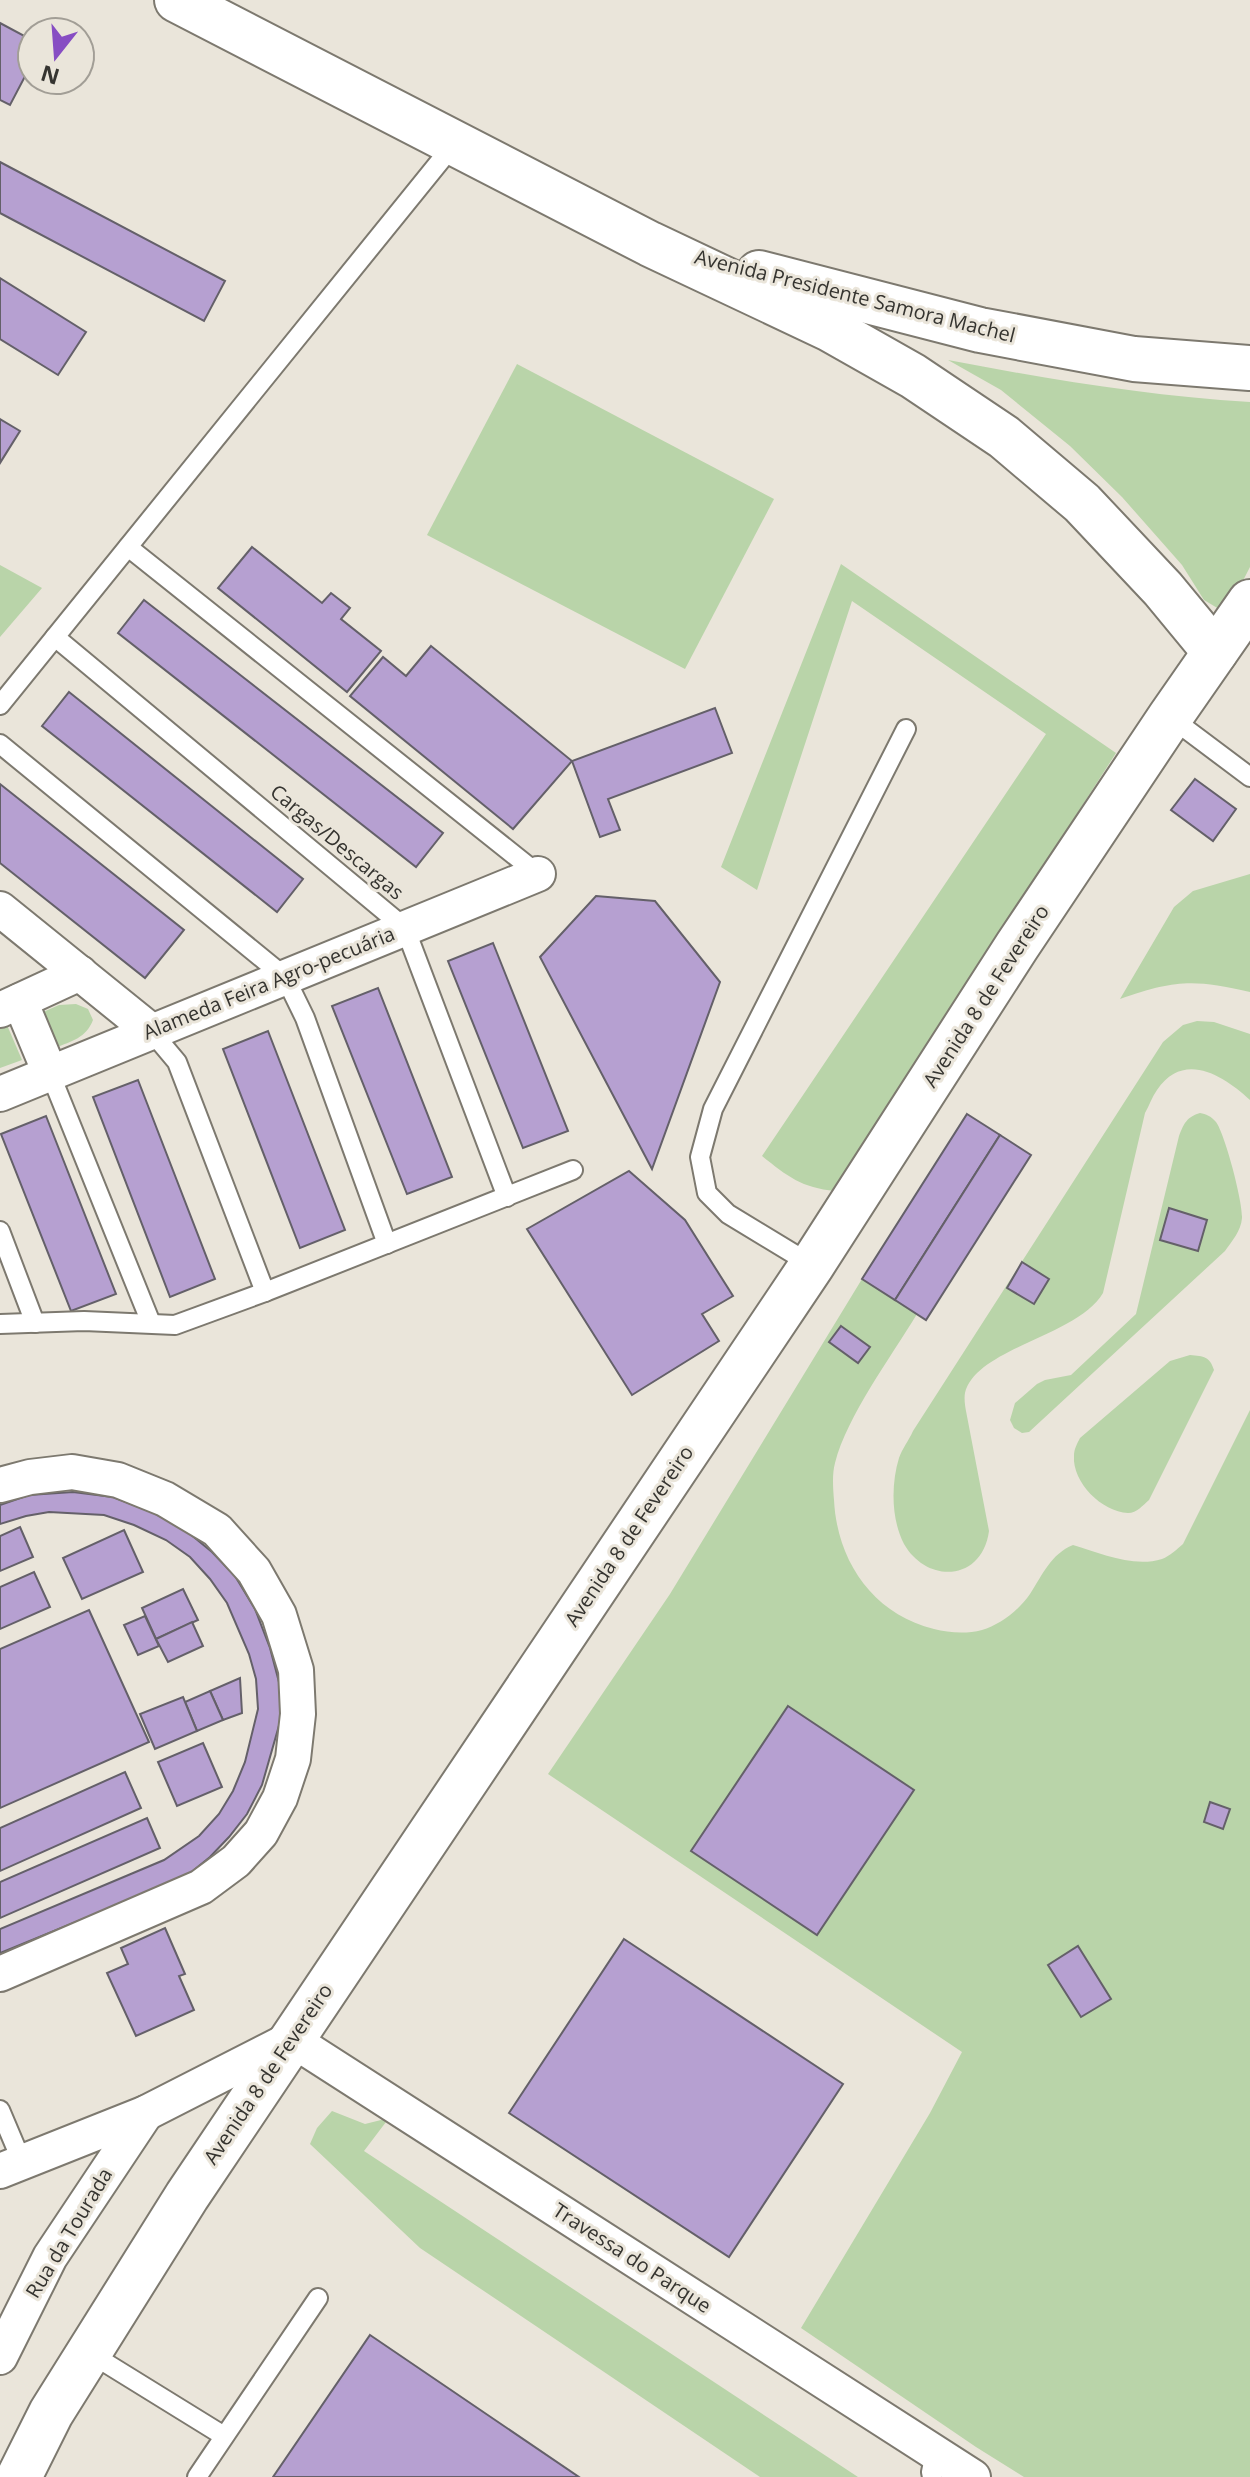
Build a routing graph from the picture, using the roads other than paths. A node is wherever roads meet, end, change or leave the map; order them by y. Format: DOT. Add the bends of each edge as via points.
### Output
graph roads {
  1 [pos="177,0"];
  2 [pos="454,144"];
  3 [pos="650,244"];
  4 [pos="1250,368"];
  5 [pos="128,547"];
  6 [pos="1250,602"];
  7 [pos="55,637"];
  8 [pos="1215,652"];
  9 [pos="0,705"];
  10 [pos="1170,717"];
  11 [pos="906,729"];
  12 [pos="0,744"];
  13 [pos="1250,777"];
  14 [pos="538,874"];
  15 [pos="5,922"];
  16 [pos="405,928"];
  17 [pos="80,973"];
  18 [pos="285,977"];
  19 [pos="10,1005"];
  20 [pos="151,1031"];
  21 [pos="50,1073"];
  22 [pos="0,1094"];
  23 [pos="573,1170"];
  24 [pos="507,1197"];
  25 [pos="0,1231"];
  26 [pos="387,1244"];
  27 [pos="812,1265"];
  28 [pos="265,1292"];
  29 [pos="35,1323"];
  30 [pos="151,1323"];
  31 [pos="0,1324"];
  32 [pos="0,1485"];
  33 [pos="0,1974"];
  34 [pos="291,2039"];
  35 [pos="0,2110"];
  36 [pos="146,2113"];
  37 [pos="11,2167"];
  38 [pos="318,2298"];
  39 [pos="88,2352"];
  40 [pos="0,2357"];
  41 [pos="224,2436"];
  42 [pos="934,2464"];
  43 [pos="19,2477"];
  44 [pos="197,2477"];
  45 [pos="973,2477"];
  1 -- 2 [label="main road, Avenida Presidente Samora Machel"];
  2 -- 3 [label="main road, Avenida Presidente Samora Machel"];
  2 -- 5 [label="lane"];
  3 -- 4 [label="main road, Avenida Presidente Samora Machel" via="980,330 1134,359"];
  3 -- 8 [label="main road, Avenida Presidente Samora Machel" via="830,329 1004,437 1082,503"];
  5 -- 7 [label="lane"];
  5 -- 14 [label="lane"];
  6 -- 8 [label="main road, Avenida 8 de Fevereiro"];
  7 -- 9 [label="lane"];
  7 -- 16 [label="lane, Cargas/Descargas"];
  8 -- 10 [label="main road, Avenida 8 de Fevereiro"];
  10 -- 13 [label="lane"];
  10 -- 27 [label="main road, Avenida 8 de Fevereiro"];
  11 -- 27 [label="lane" via="713,1109 700,1157 707,1193 728,1214"];
  12 -- 18 [label="lane"];
  14 -- 16 [label="street, Alameda Feira Agro-pecuária"];
  15 -- 17 [label="street"];
  16 -- 18 [label="street, Alameda Feira Agro-pecuária"];
  16 -- 24 [label="lane, Cargas/Descargas"];
  17 -- 19 [label="street"];
  17 -- 20 [label="street"];
  18 -- 20 [label="street, Alameda Feira Agro-pecuária"];
  18 -- 26 [label="lane" via="305,1018"];
  19 -- 21 [label="street"];
  20 -- 21 [label="street, Alameda Feira Agro-pecuária"];
  20 -- 28 [label="lane" via="177,1062"];
  21 -- 22 [label="street, Alameda Feira Agro-pecuária"];
  21 -- 30 [label="lane"];
  23 -- 24 [label="lane"];
  24 -- 26 [label="lane"];
  25 -- 29 [label="lane"];
  26 -- 28 [label="lane"];
  27 -- 34 [label="main road, Avenida 8 de Fevereiro"];
  28 -- 30 [label="lane" via="175,1325"];
  29 -- 30 [label="lane"];
  29 -- 31 [label="lane"];
  32 -- 33 [label="street" via="72,1472 118,1480 165,1499 217,1530 254,1571 279,1615 296,1670 298,1714 293,1759 280,1798 261,1833 236,1861 201,1887"];
  34 -- 36 [label="street"];
  34 -- 39 [label="main road, Avenida 8 de Fevereiro"];
  34 -- 42 [label="street, Travessa do Parque"];
  35 -- 37 [label="lane"];
  36 -- 37 [label="street"];
  36 -- 40 [label="street, Rua da Tourada" via="50,2257"];
  38 -- 41 [label="lane"];
  39 -- 41 [label="lane"];
  39 -- 43 [label="main road, Avenida 8 de Fevereiro"];
  41 -- 44 [label="lane"];
  42 -- 45 [label="street, Travessa do Parque"];
}
